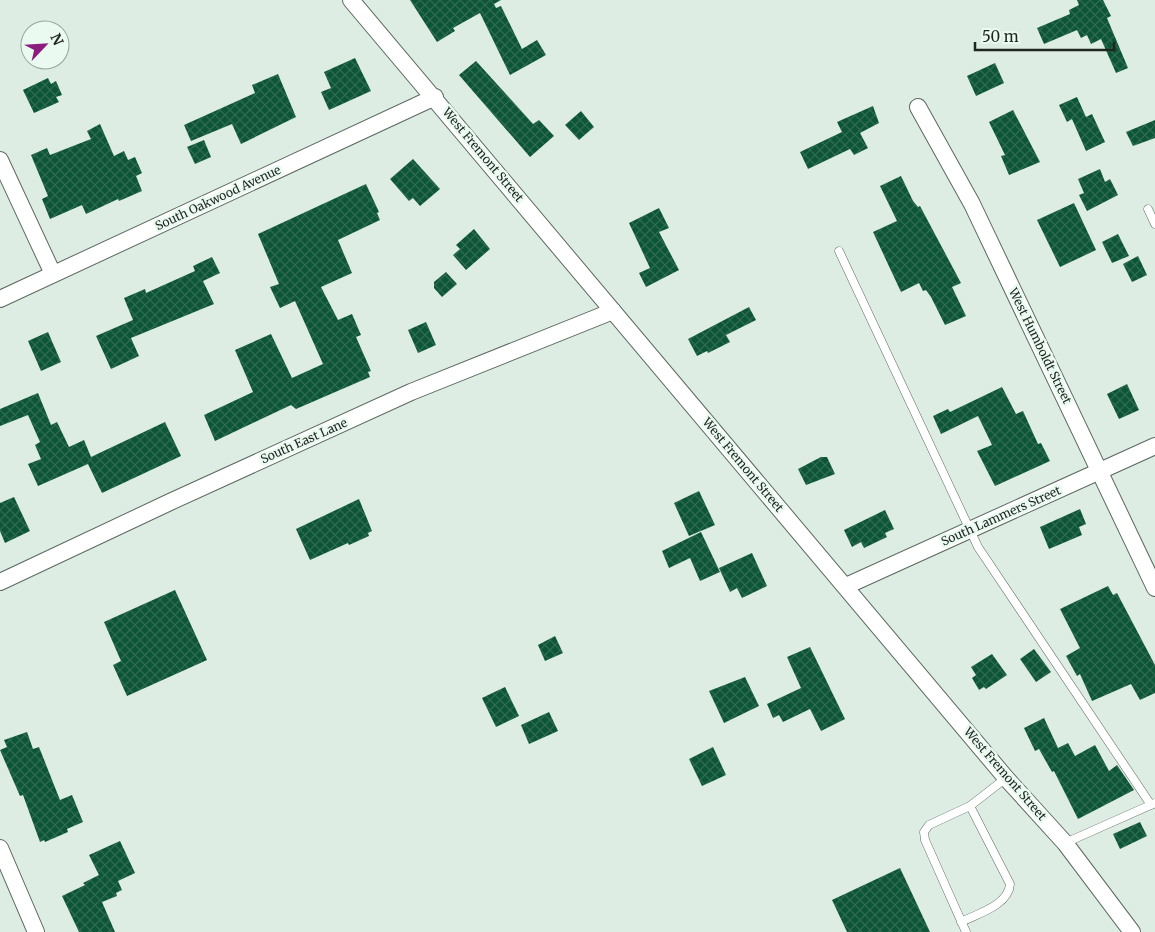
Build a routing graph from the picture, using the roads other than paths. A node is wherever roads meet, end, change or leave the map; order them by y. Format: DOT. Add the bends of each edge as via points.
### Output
graph roads {
  1 [pos="352,0"];
  2 [pos="436,97"];
  3 [pos="918,107"];
  4 [pos="0,160"];
  5 [pos="1148,208"];
  6 [pos="1155,224"];
  7 [pos="839,251"];
  8 [pos="53,274"];
  9 [pos="0,299"];
  10 [pos="613,311"];
  11 [pos="1155,446"];
  12 [pos="1100,471"];
  13 [pos="970,530"];
  14 [pos="0,582"];
  15 [pos="846,586"];
  16 [pos="1155,588"];
  17 [pos="1006,778"];
  18 [pos="1153,804"];
  19 [pos="970,806"];
  20 [pos="1065,843"];
  21 [pos="0,848"];
  22 [pos="961,922"];
  23 [pos="36,932"];
  24 [pos="966,932"];
  25 [pos="1132,932"];
  1 -- 2 [label="street, West Fremont Street"];
  2 -- 8 [label="street, South Oakwood Avenue"];
  2 -- 10 [label="street, West Fremont Street"];
  3 -- 12 [label="street, West Humboldt Street" via="972,204"];
  4 -- 8 [label="street"];
  5 -- 6 [label="lane"];
  7 -- 13 [label="lane"];
  8 -- 9 [label="street, South Oakwood Avenue"];
  10 -- 14 [label="street, South East Lane" via="411,392"];
  10 -- 15 [label="street, West Fremont Street"];
  11 -- 12 [label="street, South Lammers Street"];
  12 -- 13 [label="street, South Lammers Street"];
  12 -- 16 [label="street, West Humboldt Street"];
  13 -- 15 [label="street, South Lammers Street"];
  13 -- 18 [label="lane"];
  15 -- 17 [label="street, West Fremont Street"];
  17 -- 19 [label="lane"];
  17 -- 20 [label="street, West Fremont Street"];
  18 -- 20 [label="lane"];
  19 -- 22 [label="lane" via="929,825 924,832"];
  19 -- 22 [label="lane" via="1010,884 1010,890 1003,900"];
  20 -- 25 [label="street, West Fremont Street"];
  21 -- 23 [label="street"];
  22 -- 24 [label="lane"];
}
